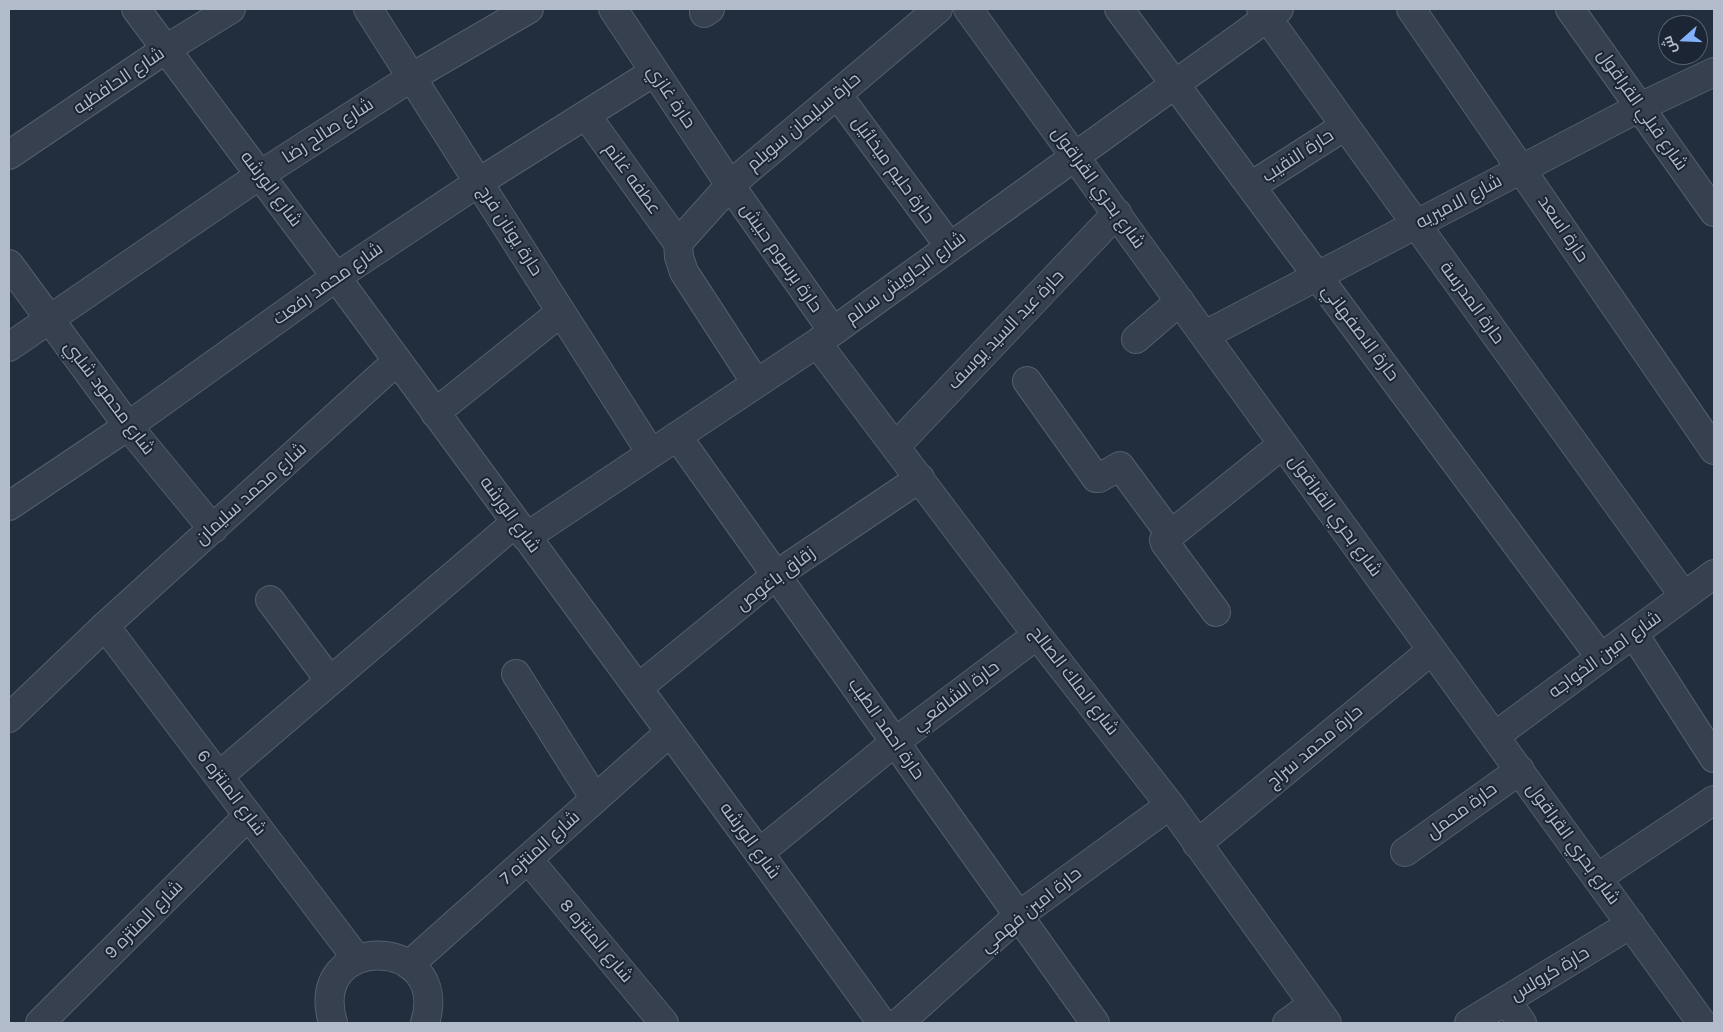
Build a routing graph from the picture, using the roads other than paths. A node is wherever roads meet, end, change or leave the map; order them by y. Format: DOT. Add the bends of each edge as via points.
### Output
graph roads {
  1 [pos="136,9"];
  2 [pos="231,9"];
  3 [pos="368,9"];
  4 [pos="528,9"];
  5 [pos="613,9"];
  6 [pos="938,9"];
  7 [pos="968,9"];
  8 [pos="1119,9"];
  9 [pos="1411,9"];
  10 [pos="1570,9"];
  11 [pos="1269,12"];
  12 [pos="166,49"];
  13 [pos="654,72"];
  14 [pos="1714,72"];
  15 [pos="412,77"];
  16 [pos="1175,84"];
  17 [pos="837,94"];
  18 [pos="1640,108"];
  19 [pos="586,115"];
  20 [pos="1345,126"];
  21 [pos="9,155"];
  22 [pos="1075,156"];
  23 [pos="1522,169"];
  24 [pos="260,175"];
  25 [pos="479,182"];
  26 [pos="730,185"];
  27 [pos="1251,186"];
  28 [pos="1714,212"];
  29 [pos="1117,213"];
  30 [pos="1416,224"];
  31 [pos="678,243"];
  32 [pos="950,247"];
  33 [pos="9,264"];
  34 [pos="1318,276"];
  35 [pos="336,277"];
  36 [pos="1180,300"];
  37 [pos="561,312"];
  38 [pos="50,320"];
  39 [pos="1205,335"];
  40 [pos="825,337"];
  41 [pos="1136,339"];
  42 [pos="9,347"];
  43 [pos="398,361"];
  44 [pos="1027,382"];
  45 [pos="756,383"];
  46 [pos="436,413"];
  47 [pos="128,426"];
  48 [pos="677,436"];
  49 [pos="1283,444"];
  50 [pos="896,446"];
  51 [pos="1714,450"];
  52 [pos="651,453"];
  53 [pos="920,478"];
  54 [pos="9,506"];
  55 [pos="212,529"];
  56 [pos="520,530"];
  57 [pos="1170,535"];
  58 [pos="1714,574"];
  59 [pos="776,575"];
  60 [pos="1684,596"];
  61 [pos="270,600"];
  62 [pos="1216,612"];
  63 [pos="105,626"];
  64 [pos="1037,634"];
  65 [pos="1634,634"];
  66 [pos="1432,650"];
  67 [pos="1601,658"];
  68 [pos="516,674"];
  69 [pos="330,681"];
  70 [pos="638,688"];
  71 [pos="9,718"];
  72 [pos="670,732"];
  73 [pos="1495,736"];
  74 [pos="895,742"];
  75 [pos="1714,758"];
  76 [pos="1520,770"];
  77 [pos="219,776"];
  78 [pos="595,799"];
  79 [pos="1714,800"];
  80 [pos="1170,805"];
  81 [pos="248,816"];
  82 [pos="1197,844"];
  83 [pos="1405,852"];
  84 [pos="759,853"];
  85 [pos="528,859"];
  86 [pos="1597,878"];
  87 [pos="1018,916"];
  88 [pos="1631,924"];
  89 [pos="357,959"];
  90 [pos="410,965"];
  91 [pos="1506,1000"];
  92 [pos="1320,1014"];
  93 [pos="40,1023"];
  94 [pos="333,1023"];
  95 [pos="426,1023"];
  96 [pos="664,1023"];
  97 [pos="882,1023"];
  98 [pos="899,1023"];
  99 [pos="1094,1023"];
  100 [pos="1287,1023"];
  101 [pos="1469,1023"];
  102 [pos="1522,1023"];
  103 [pos="1702,1023"];
  1 -- 12 [label="street, شارع الورشه"];
  2 -- 12 [label="street, شارع الحافظيه"];
  3 -- 15 [label="street, حارة يونان فرج"];
  4 -- 15 [label="street, شارع صالح رضا"];
  5 -- 13 [label="street, حارة غازي"];
  6 -- 17 [label="street, حارة سليمان سويلم"];
  7 -- 22 [label="street, شارع بحري القراقول"];
  8 -- 16 [label="street, حارة الاصفهاني"];
  9 -- 23 [label="street, حارة اسعد"];
  10 -- 18 [label="street, شارع قبلي القراقول"];
  11 -- 16 [label="street, شارع الجاويش سالم"];
  11 -- 20 [label="street, حارة المدرسة"];
  12 -- 21 [label="street, شارع الحافظيه"];
  12 -- 24 [label="street, شارع الورشه"];
  13 -- 19 [label="street, شارع محمد رفعت"];
  13 -- 26 [label="street, حارة غازي"];
  14 -- 18 [label="street, شارع الاميريه"];
  15 -- 24 [label="street, شارع صالح رضا"];
  15 -- 25 [label="street, حارة يونان فرج"];
  16 -- 22 [label="street, شارع الجاويش سالم"];
  16 -- 27 [label="street, حارة الاصفهاني"];
  17 -- 26 [label="street, حارة سليمان سويلم"];
  17 -- 32 [label="street, حارة حليم ميخائيل"];
  18 -- 23 [label="street, شارع الاميريه"];
  18 -- 28 [label="street, شارع قبلي القراقول"];
  19 -- 25 [label="street, شارع محمد رفعت"];
  19 -- 31 [label="street, عطفه غانم"];
  20 -- 27 [label="street, حارة النقيب"];
  20 -- 30 [label="street, حارة المدرسة"];
  22 -- 29 [label="street, شارع بحري القراقول"];
  22 -- 32 [label="street, شارع الجاويش سالم"];
  23 -- 30 [label="street, شارع الاميريه"];
  23 -- 51 [label="street, حارة اسعد"];
  24 -- 35 [label="street, شارع الورشه"];
  24 -- 38 [label="street, شارع صالح رضا"];
  25 -- 35 [label="street, شارع محمد رفعت"];
  25 -- 37 [label="street, حارة يونان فرج"];
  26 -- 31 [label="street, حارة سليمان سويلم"];
  26 -- 40 [label="street, حارة برسوم حبيش"];
  27 -- 34 [label="street, حارة الاصفهاني"];
  29 -- 36 [label="street, شارع بحري القراقول"];
  29 -- 50 [label="street, حارة عبد السيد يوسف"];
  30 -- 34 [label="street, شارع الاميريه"];
  30 -- 60 [label="street, حارة المدرسة"];
  31 -- 45 [label="street" via="684,272"];
  32 -- 40 [label="street, شارع الجاويش سالم"];
  33 -- 38 [label="street, شارع محمود شلبي"];
  34 -- 39 [label="street, شارع الاميريه"];
  34 -- 67 [label="street, حارة الاصفهاني"];
  35 -- 43 [label="street, شارع الورشه"];
  35 -- 47 [label="street, شارع محمد رفعت"];
  36 -- 39 [label="street, شارع بحري القراقول"];
  36 -- 41 [label="street"];
  37 -- 46 [label="street"];
  37 -- 52 [label="street, حارة يونان فرج"];
  38 -- 42 [label="street, شارع صالح رضا"];
  38 -- 47 [label="street, شارع محمود شلبي"];
  39 -- 49 [label="street, شارع بحري القراقول"];
  40 -- 45 [label="street, شارع الجاويش سالم"];
  40 -- 50 [label="street, شارع الملك الصالح"];
  43 -- 46 [label="street, شارع الورشه"];
  43 -- 55 [label="street, شارع محمد سليمان"];
  44 -- 57 [label="street" via="1096,478 1120,466"];
  45 -- 48 [label="street, شارع الجاويش سالم"];
  46 -- 56 [label="street, شارع الورشه"];
  47 -- 54 [label="street, شارع محمد رفعت"];
  47 -- 55 [label="street, شارع محمود شلبي"];
  48 -- 52 [label="street, شارع الجاويش سالم"];
  48 -- 59 [label="street, حارة احمد الطيب"];
  49 -- 57 [label="street"];
  49 -- 66 [label="street, شارع بحري القراقول"];
  50 -- 53 [label="street, شارع الملك الصالح"];
  52 -- 56 [label="street, شارع الجاويش سالم"];
  53 -- 59 [label="street, زقاق باغوص"];
  53 -- 64 [label="street, شارع الملك الصالح"];
  55 -- 63 [label="street, شارع محمد سليمان"];
  56 -- 69 [label="street, شارع الجاويش سالم"];
  56 -- 70 [label="street, شارع الورشه"];
  57 -- 62 [label="street" via="1164,540 1165,544"];
  58 -- 60 [label="street, شارع امين الخواجه"];
  59 -- 70 [label="street, زقاق باغوص"];
  59 -- 74 [label="street, حارة احمد الطيب"];
  60 -- 65 [label="street, شارع امين الخواجه"];
  61 -- 69 [label="street"];
  63 -- 71 [label="street, شارع محمد سليمان"];
  63 -- 77 [label="street, شارع المنتزه 6"];
  64 -- 74 [label="street, حارة الشافعي"];
  64 -- 80 [label="street, شارع الملك الصالح"];
  65 -- 67 [label="street, شارع امين الخواجه"];
  65 -- 75 [label="street"];
  66 -- 73 [label="street, شارع بحري القراقول"];
  66 -- 82 [label="street, حارة محمد سراج"];
  67 -- 73 [label="street, شارع امين الخواجه"];
  68 -- 78 [label="street"];
  69 -- 77 [label="street, شارع الجاويش سالم"];
  70 -- 72 [label="street, شارع الورشه"];
  72 -- 78 [label="street, شارع المنتزه 7"];
  72 -- 84 [label="street, شارع الورشه"];
  73 -- 76 [label="street, شارع بحري القراقول"];
  74 -- 84 [label="street, حارة الشافعي"];
  74 -- 87 [label="street, حارة احمد الطيب"];
  76 -- 83 [label="street, حارة محمل"];
  76 -- 86 [label="street, شارع بحري القراقول"];
  77 -- 81 [label="street, شارع المنتزه 6"];
  78 -- 85 [label="street, شارع المنتزه 7"];
  79 -- 86 [label="street"];
  80 -- 82 [label="street, شارع الملك الصالح"];
  80 -- 87 [label="street, حارة امين فهمي"];
  81 -- 89 [label="street, شارع المنتزه 6"];
  81 -- 93 [label="street, شارع المنتزه 9"];
  82 -- 92 [label="street, شارع الملك الصالح"];
  84 -- 97 [label="street, شارع الورشه"];
  85 -- 90 [label="street, شارع المنتزه 7"];
  85 -- 96 [label="street, شارع المنتزه 8"];
  86 -- 88 [label="street, شارع بحري القراقول"];
  87 -- 98 [label="street, حارة امين فهمي"];
  87 -- 99 [label="street, حارة احمد الطيب"];
  88 -- 91 [label="street, حارة كرولس"];
  88 -- 103 [label="street, شارع بحري القراقول"];
  89 -- 90 [label="street" via="384,954"];
  89 -- 94 [label="street" via="344,968 335,981 329,1010"];
  90 -- 95 [label="street" via="425,985 429,999"];
  91 -- 101 [label="street, حارة كرولس"];
  91 -- 102 [label="street"];
  92 -- 100 [label="street"];
}
